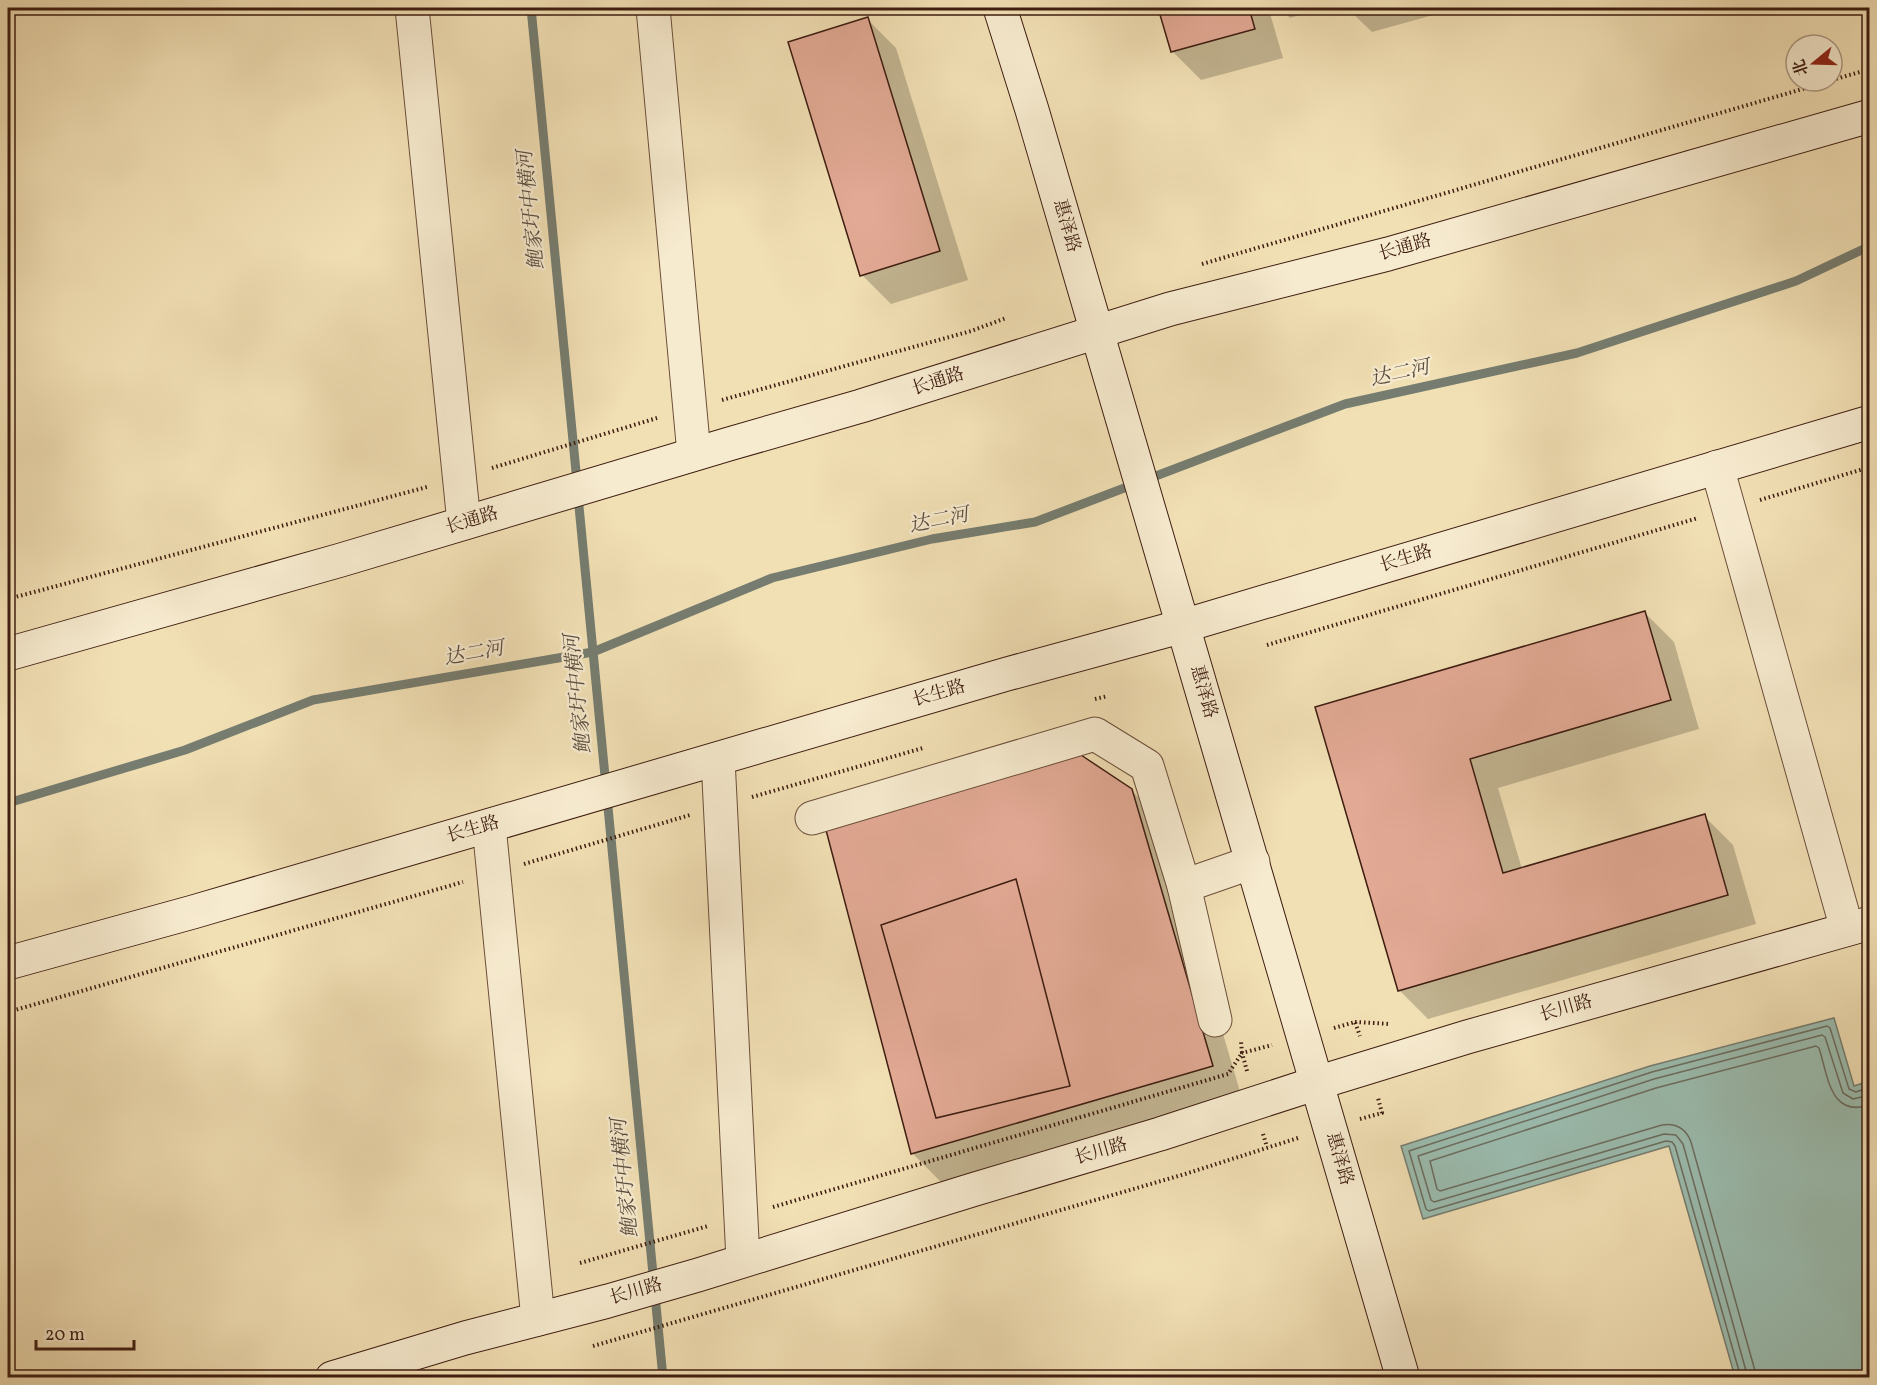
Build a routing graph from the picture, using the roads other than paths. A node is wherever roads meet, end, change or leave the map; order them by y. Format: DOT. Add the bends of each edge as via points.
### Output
graph roads {
  1 [pos="412,8"];
  2 [pos="652,8"];
  3 [pos="1000,8"];
  4 [pos="1869,117"];
  5 [pos="1096,331"];
  6 [pos="1869,422"];
  7 [pos="694,454"];
  8 [pos="1717,466"];
  9 [pos="477,519"];
  10 [pos="1183,626"];
  11 [pos="8,654"];
  12 [pos="718,759"];
  13 [pos="812,818"];
  14 [pos="489,826"];
  15 [pos="1253,862"];
  16 [pos="1185,886"];
  17 [pos="1858,926"];
  18 [pos="8,963"];
  19 [pos="1228,1026"];
  20 [pos="1317,1083"];
  21 [pos="743,1260"];
  22 [pos="538,1319"];
  23 [pos="332,1377"];
  24 [pos="1403,1377"];
  1 -- 9 [label="street"];
  2 -- 7 [label="street"];
  3 -- 5 [label="street, 惠泽路"];
  4 -- 5 [label="street, 长通路" via="1388,254"];
  5 -- 7 [label="street, 长通路"];
  5 -- 10 [label="street, 惠泽路"];
  6 -- 8 [label="street, 长生路"];
  7 -- 9 [label="street, 长通路"];
  8 -- 10 [label="street, 长生路"];
  8 -- 17 [label="street"];
  9 -- 11 [label="street, 长通路"];
  10 -- 12 [label="street, 长生路"];
  10 -- 15 [label="street, 惠泽路"];
  12 -- 14 [label="street, 长生路"];
  12 -- 21 [label="street"];
  13 -- 16 [label="street" via="1095,734 1147,766"];
  14 -- 18 [label="street, 长生路"];
  14 -- 22 [label="street"];
  15 -- 16 [label="street"];
  15 -- 20 [label="street, 惠泽路"];
  16 -- 19 [label="street"];
  17 -- 20 [label="street, 长川路"];
  20 -- 21 [label="street, 长川路"];
  20 -- 24 [label="street, 惠泽路"];
  21 -- 22 [label="street, 长川路"];
  22 -- 23 [label="street, 长川路"];
}
